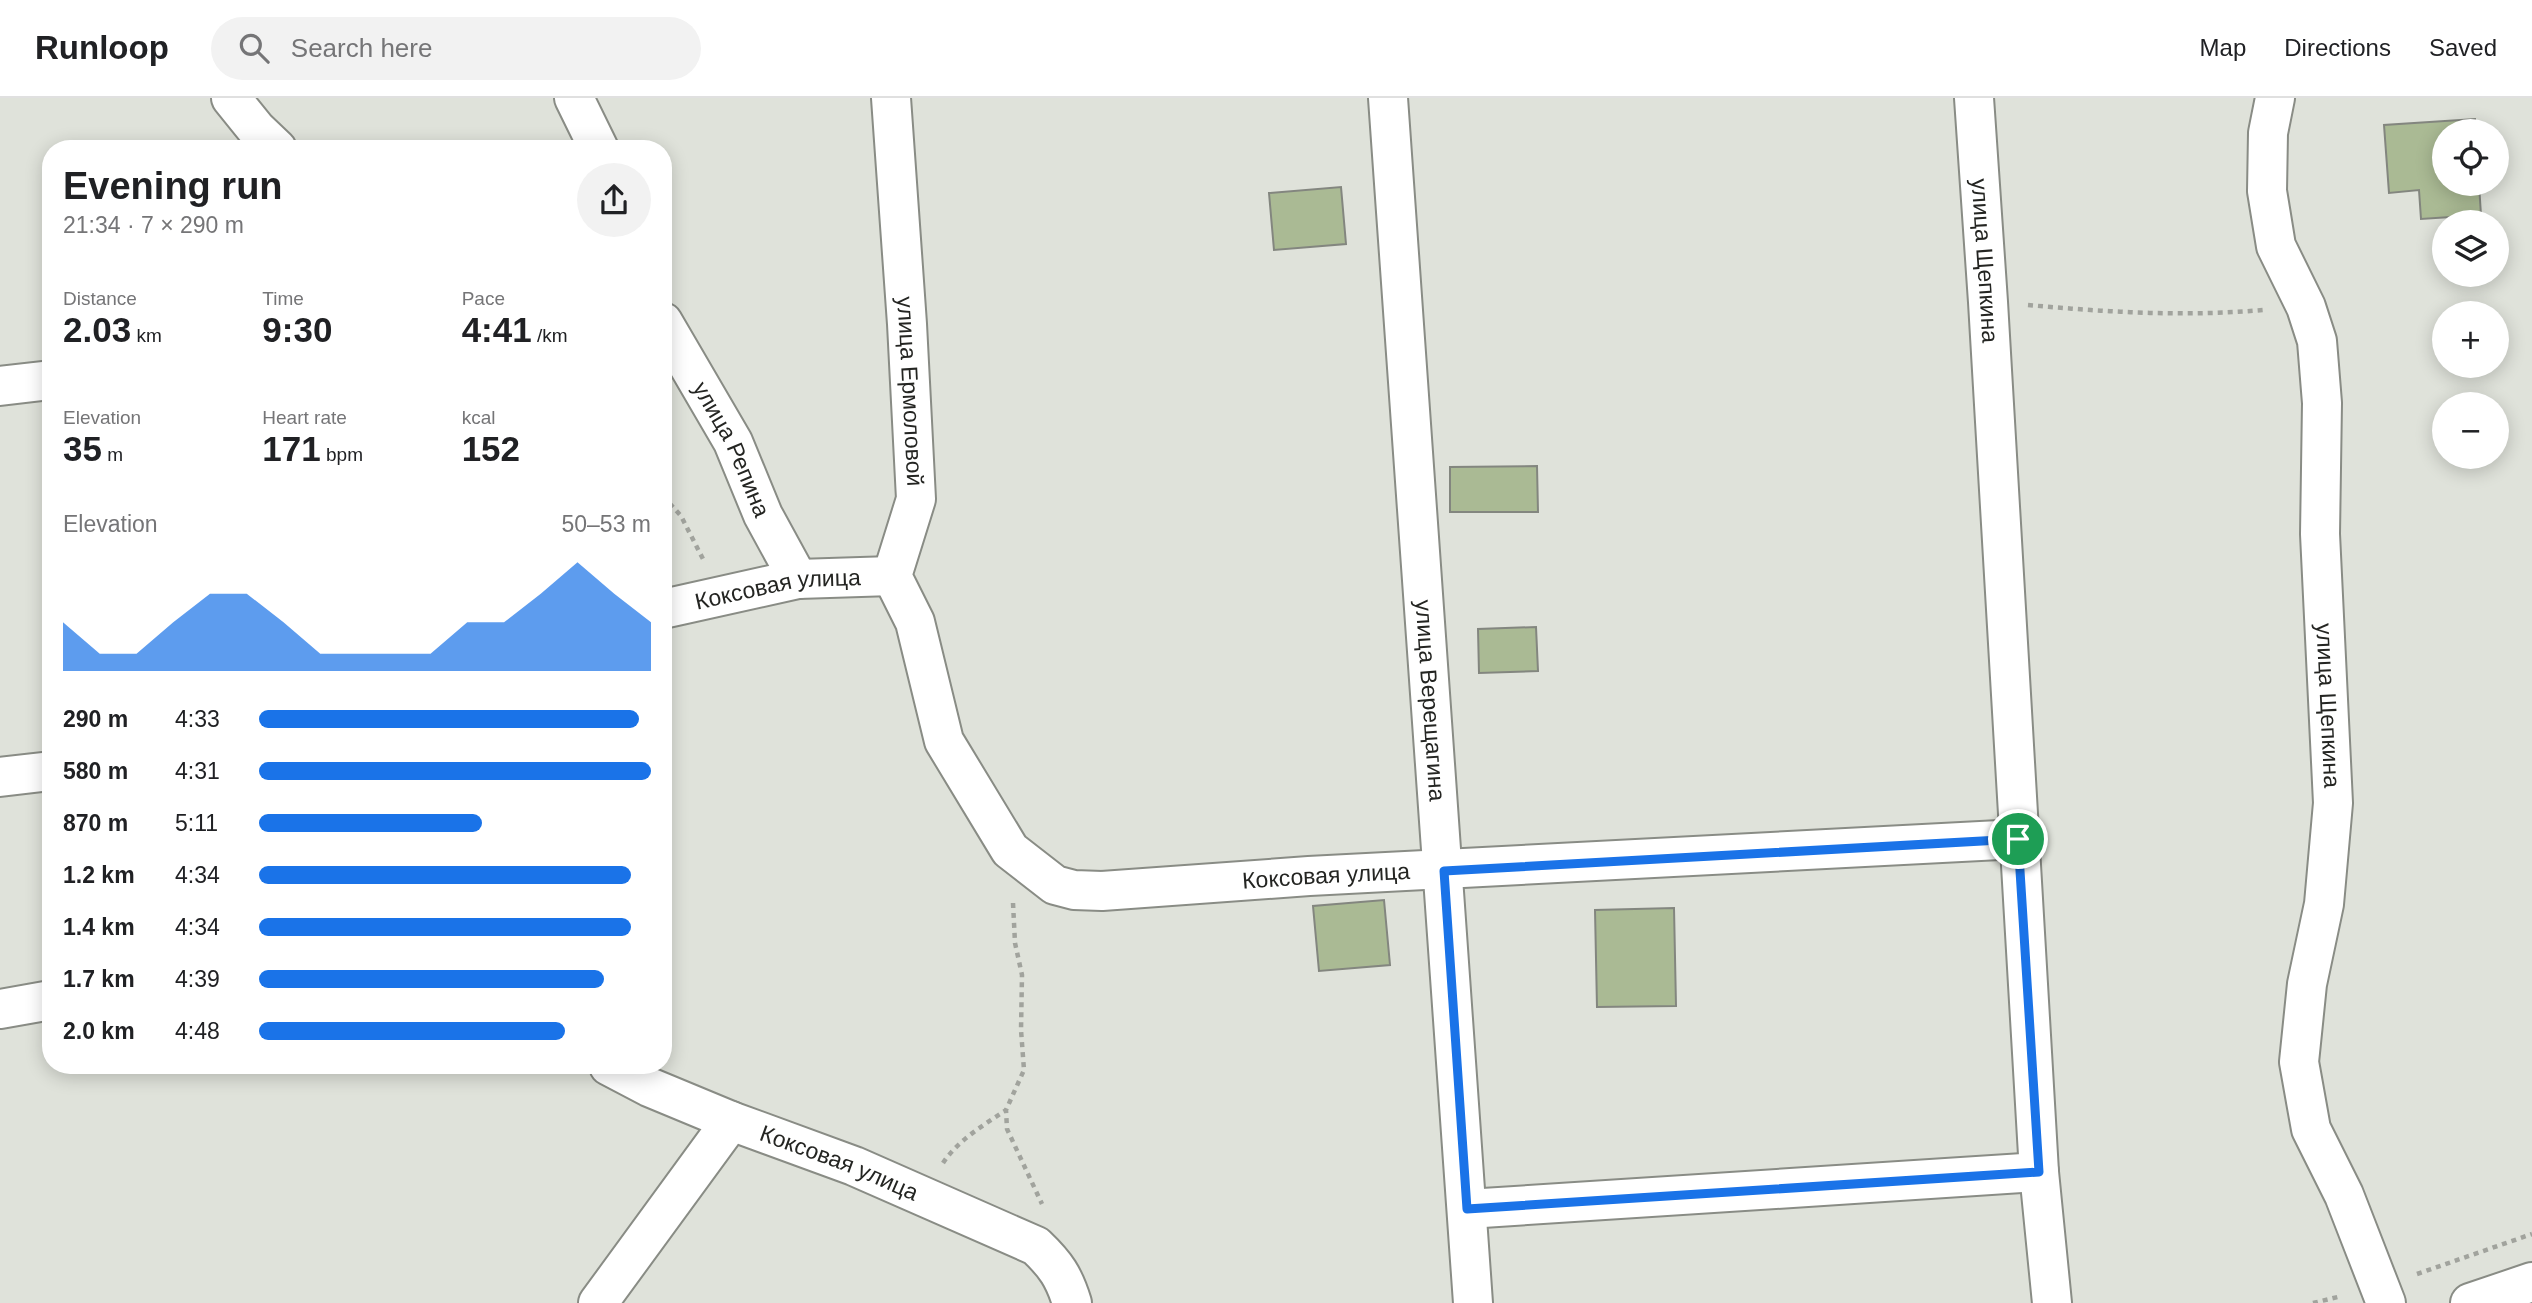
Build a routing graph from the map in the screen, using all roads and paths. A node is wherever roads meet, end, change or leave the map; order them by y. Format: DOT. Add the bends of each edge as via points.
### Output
graph roads {
  1 [pos="231,98"];
  2 [pos="575,98"];
  3 [pos="891,98"];
  4 [pos="1388,98"];
  5 [pos="1974,98"];
  6 [pos="2274,98"];
  7 [pos="268,140"];
  8 [pos="595,140"];
  9 [pos="1988,302"];
  10 [pos="2306,307"];
  11 [pos="672,337"];
  12 [pos="42,381"];
  13 [pos="0,386"];
  14 [pos="892,576"];
  15 [pos="798,579"];
  16 [pos="672,607"];
  17 [pos="42,772"];
  18 [pos="0,777"];
  19 [pos="2018,839"];
  20 [pos="1010,850"];
  21 [pos="1444,871"];
  22 [pos="42,1002"];
  23 [pos="0,1009"];
  24 [pos="625,1074"];
  25 [pos="1006,1110"];
  26 [pos="731,1121"];
  27 [pos="2039,1172"];
  28 [pos="920,1195"];
  29 [pos="1467,1209"];
  30 [pos="2532,1234"];
  31 [pos="1056,1264"];
  32 [pos="2532,1282"];
  33 [pos="2383,1295"];
  34 [pos="598,1303"];
  35 [pos="1072,1303"];
  36 [pos="1473,1303"];
  37 [pos="2052,1303"];
  38 [pos="2313,1303"];
  39 [pos="2470,1303"];
  1 -- 7 [label="street"];
  2 -- 8 [label="street"];
  3 -- 14 [label="street, улица Ермоловой" via="916,499"];
  4 -- 21 [label="street, улица Верещагина"];
  5 -- 9 [label="street, улица Щепкина"];
  6 -- 10 [label="street, улица Щепкина" via="2267,191 2276,246"];
  9 -- 10 [label="path" via="2124,314 2225,314"];
  9 -- 19 [label="street, улица Щепкина"];
  10 -- 33 [label="street, улица Щепкина" via="2317,341 2322,402 2320,534 2333,803 2325,904 2307,984 2299,1062 2311,1129 2344,1195"];
  11 -- 15 [label="street, улица Репина" via="733,442 763,514"];
  12 -- 13 [label="street"];
  14 -- 15 [label="street, Коксовая улица"];
  14 -- 20 [label="street" via="915,622 944,741"];
  15 -- 16 [label="street, Коксовая улица"];
  17 -- 18 [label="street"];
  19 -- 21 [label="street, Коксовая улица"];
  19 -- 27 [label="street, улица Щепкина"];
  20 -- 21 [label="street, Коксовая улица" via="1055,885 1074,890"];
  20 -- 25 [label="path" via="1015,943 1023,975 1024,1070"];
  21 -- 29 [label="street, улица Верещагина"];
  22 -- 23 [label="street"];
  24 -- 26 [label="street, Коксовая улица"];
  25 -- 28 [label="path" via="949,1154"];
  25 -- 31 [label="path" via="1007,1129 1050,1220"];
  26 -- 28 [label="street, Коксовая улица"];
  26 -- 34 [label="street, Коксовая улица"];
  27 -- 29 [label="street"];
  27 -- 37 [label="street, улица Щепкина"];
  28 -- 31 [label="street, Коксовая улица" via="1036,1245"];
  29 -- 36 [label="street, улица Верещагина"];
  30 -- 33 [label="path"];
  31 -- 35 [label="street, Коксовая улица"];
  32 -- 39 [label="street"];
  33 -- 38 [label="path"];
}
